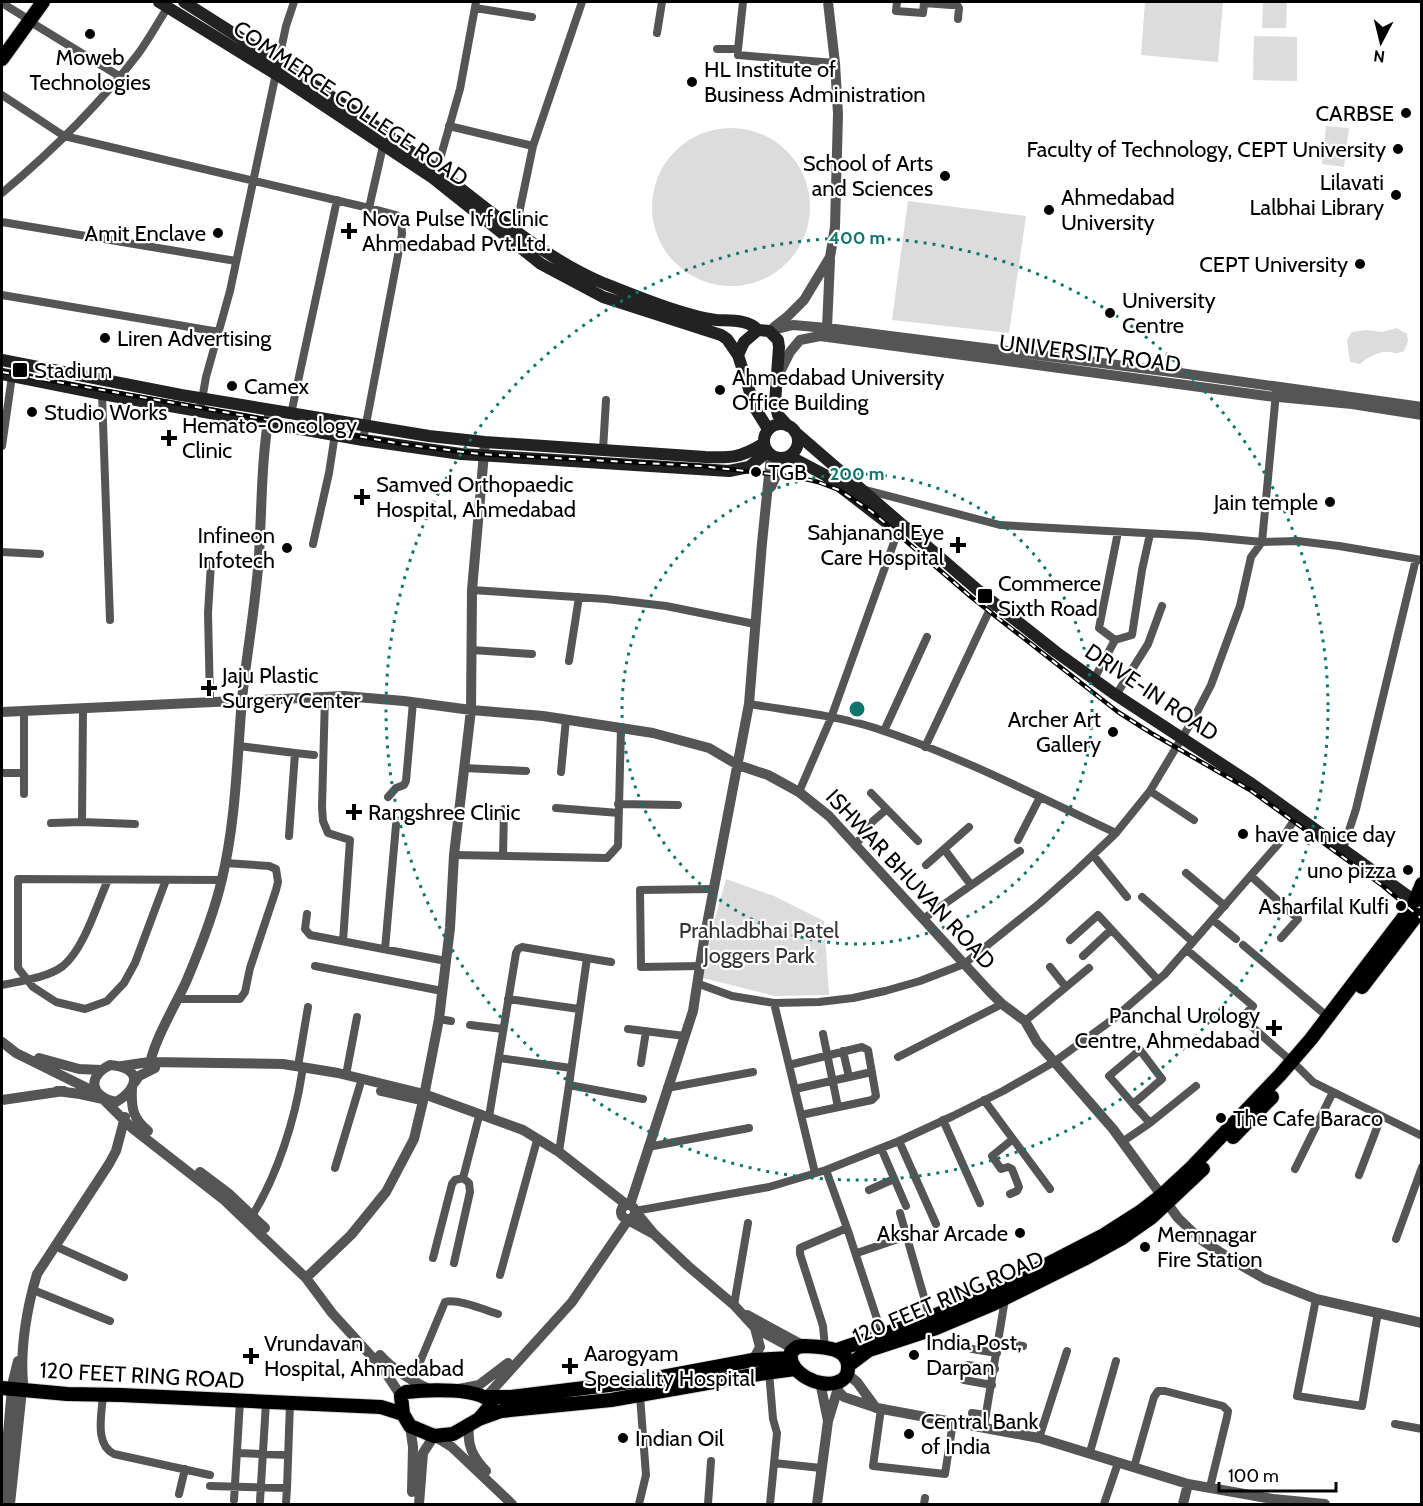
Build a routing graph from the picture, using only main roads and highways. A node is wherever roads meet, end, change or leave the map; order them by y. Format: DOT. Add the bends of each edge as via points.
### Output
graph roads {
  1 [pos="33,2"];
  2 [pos="43,2"];
  3 [pos="184,2"];
  4 [pos="163,4"];
  5 [pos="26,19"];
  6 [pos="2,45"];
  7 [pos="2,59"];
  8 [pos="277,69"];
  9 [pos="435,174"];
  10 [pos="764,330"];
  11 [pos="738,355"];
  12 [pos="2,360"];
  13 [pos="7,375"];
  14 [pos="201,405"];
  15 [pos="768,429"];
  16 [pos="791,429"];
  17 [pos="767,451"];
  18 [pos="787,457"];
  19 [pos="1180,742"];
  20 [pos="1422,884"];
  21 [pos="1416,911"];
  22 [pos="1295,1064"];
  23 [pos="1165,1199"];
  24 [pos="831,1349"];
  25 [pos="796,1355"];
  26 [pos="848,1375"];
  27 [pos="12,1385"];
  28 [pos="401,1396"];
  29 [pos="486,1397"];
  30 [pos="406,1420"];
  31 [pos="474,1423"];
  1 -- 5 [label="main road"];
  2 -- 5 [label="main road"];
  3 -- 8 [label="main road, COMMERCE COLLEGE ROAD"];
  4 -- 8 [label="main road, COMMERCE COLLEGE ROAD"];
  5 -- 6 [label="main road"];
  5 -- 7 [label="main road"];
  8 -- 9 [label="main road, COMMERCE COLLEGE ROAD"];
  8 -- 9 [label="main road, COMMERCE COLLEGE ROAD" via="383,146"];
  9 -- 10 [label="main road, COMMERCE COLLEGE ROAD" via="572,268 603,283 685,312 744,322"];
  9 -- 11 [label="main road, COMMERCE COLLEGE ROAD" via="541,264 603,297 721,335"];
  10 -- 11 [label="main road" via="744,342"];
  10 -- 16 [label="main road" via="778,340 776,410"];
  11 -- 15 [label="main road" via="755,408"];
  12 -- 14 [label="main road"];
  13 -- 14 [label="main road" via="102,394"];
  14 -- 17 [label="main road" via="270,410 485,442 730,458"];
  14 -- 17 [label="main road" via="268,423 484,456 729,471 749,467"];
  15 -- 16 [label="main road" via="777,424"];
  15 -- 17 [label="main road" via="764,436"];
  16 -- 18 [label="main road" via="798,443"];
  16 -- 19 [label="main road, DRIVE-IN ROAD" via="980,592"];
  17 -- 18 [label="main road"];
  18 -- 19 [label="main road, DRIVE-IN ROAD" via="825,475 1051,658"];
  19 -- 21 [label="main road, DRIVE-IN ROAD"];
  19 -- 21 [label="main road, DRIVE-IN ROAD" via="1252,784 1343,849"];
  20 -- 21 [label="main road, 120 FEET RING ROAD"];
  21 -- 22 [label="main road, 120 FEET RING ROAD" via="1328,1017"];
  21 -- 22 [label="main road, 120 FEET RING ROAD" via="1319,1043"];
  22 -- 23 [label="main road, 120 FEET RING ROAD"];
  23 -- 24 [label="main road, 120 FEET RING ROAD" via="1005,1286 930,1318"];
  23 -- 26 [label="main road, 120 FEET RING ROAD" via="1122,1238 1005,1299 936,1328 868,1350"];
  24 -- 25 [label="main road"];
  24 -- 26 [label="main road" via="846,1358"];
  25 -- 26 [label="main road" via="803,1375 820,1382 834,1383"];
  25 -- 29 [label="main road" via="646,1380"];
  25 -- 31 [label="main road" via="769,1372 640,1396 501,1411"];
  27 -- 28 [label="main road, 120 FEET RING ROAD" via="120,1386 378,1399"];
  27 -- 30 [label="main road, 120 FEET RING ROAD" via="67,1394 381,1407"];
  28 -- 29 [label="main road, 120 FEET RING ROAD" via="406,1392 440,1391"];
  28 -- 30 [label="main road"];
  29 -- 31 [label="main road" via="491,1405"];
  30 -- 31 [label="main road, 120 FEET RING ROAD" via="434,1436 453,1434"];
}
